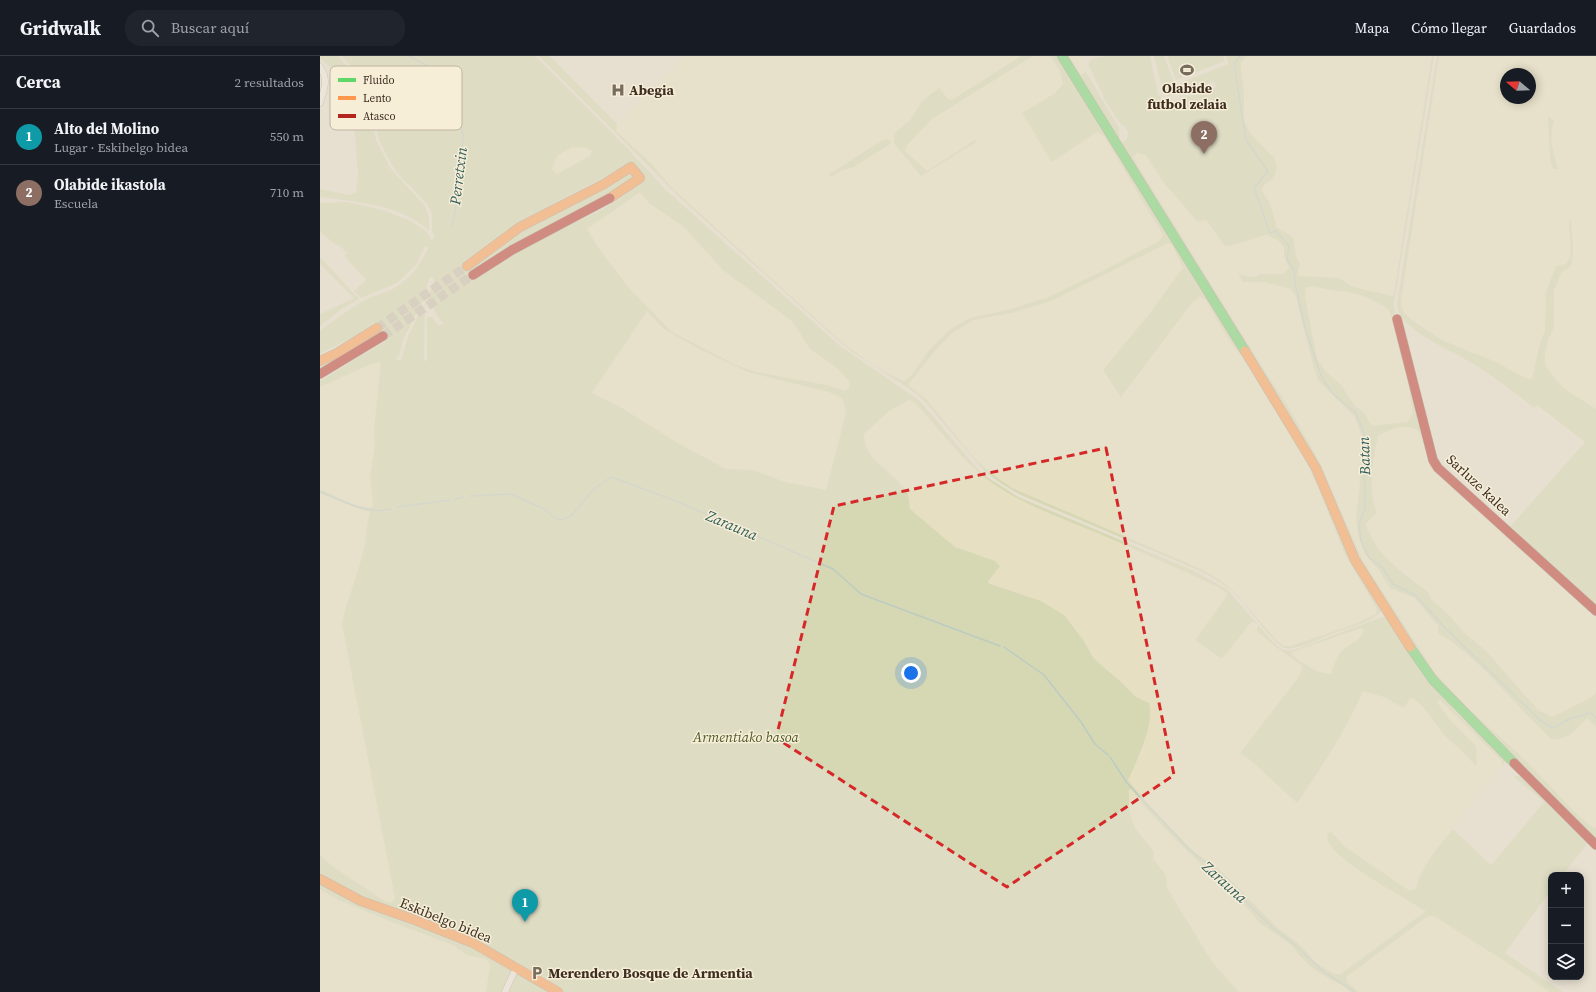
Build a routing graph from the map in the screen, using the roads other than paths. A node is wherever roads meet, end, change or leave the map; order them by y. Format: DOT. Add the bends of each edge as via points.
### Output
graph roads {
  1 [pos="1062,56"];
  2 [pos="320,67"];
  3 [pos="320,103"];
  4 [pos="467,266"];
  5 [pos="473,275"];
  6 [pos="1397,319"];
  7 [pos="377,328"];
  8 [pos="383,336"];
  9 [pos="320,361"];
  10 [pos="320,374"];
  11 [pos="1596,611"];
  12 [pos="1596,844"];
  13 [pos="320,879"];
  14 [pos="516,968"];
  15 [pos="505,992"];
  16 [pos="558,992"];
  1 -- 12 [label="street" via="1297,434 1316,468 1355,560 1411,648 1433,680 1455,704"];
  2 -- 3 [label="street" via="325,74 326,83"];
  4 -- 5 [label="street" via="520,228 632,167 640,178 599,206 513,250"];
  6 -- 11 [label="street, Sarluze kalea" via="1433,460 1438,468"];
  7 -- 9 [label="street"];
  8 -- 10 [label="street"];
  13 -- 14 [label="street, Eskibelgo bidea" via="361,901 473,944"];
  14 -- 15 [label="street"];
  14 -- 16 [label="street, Eskibelgo bidea"];
}
